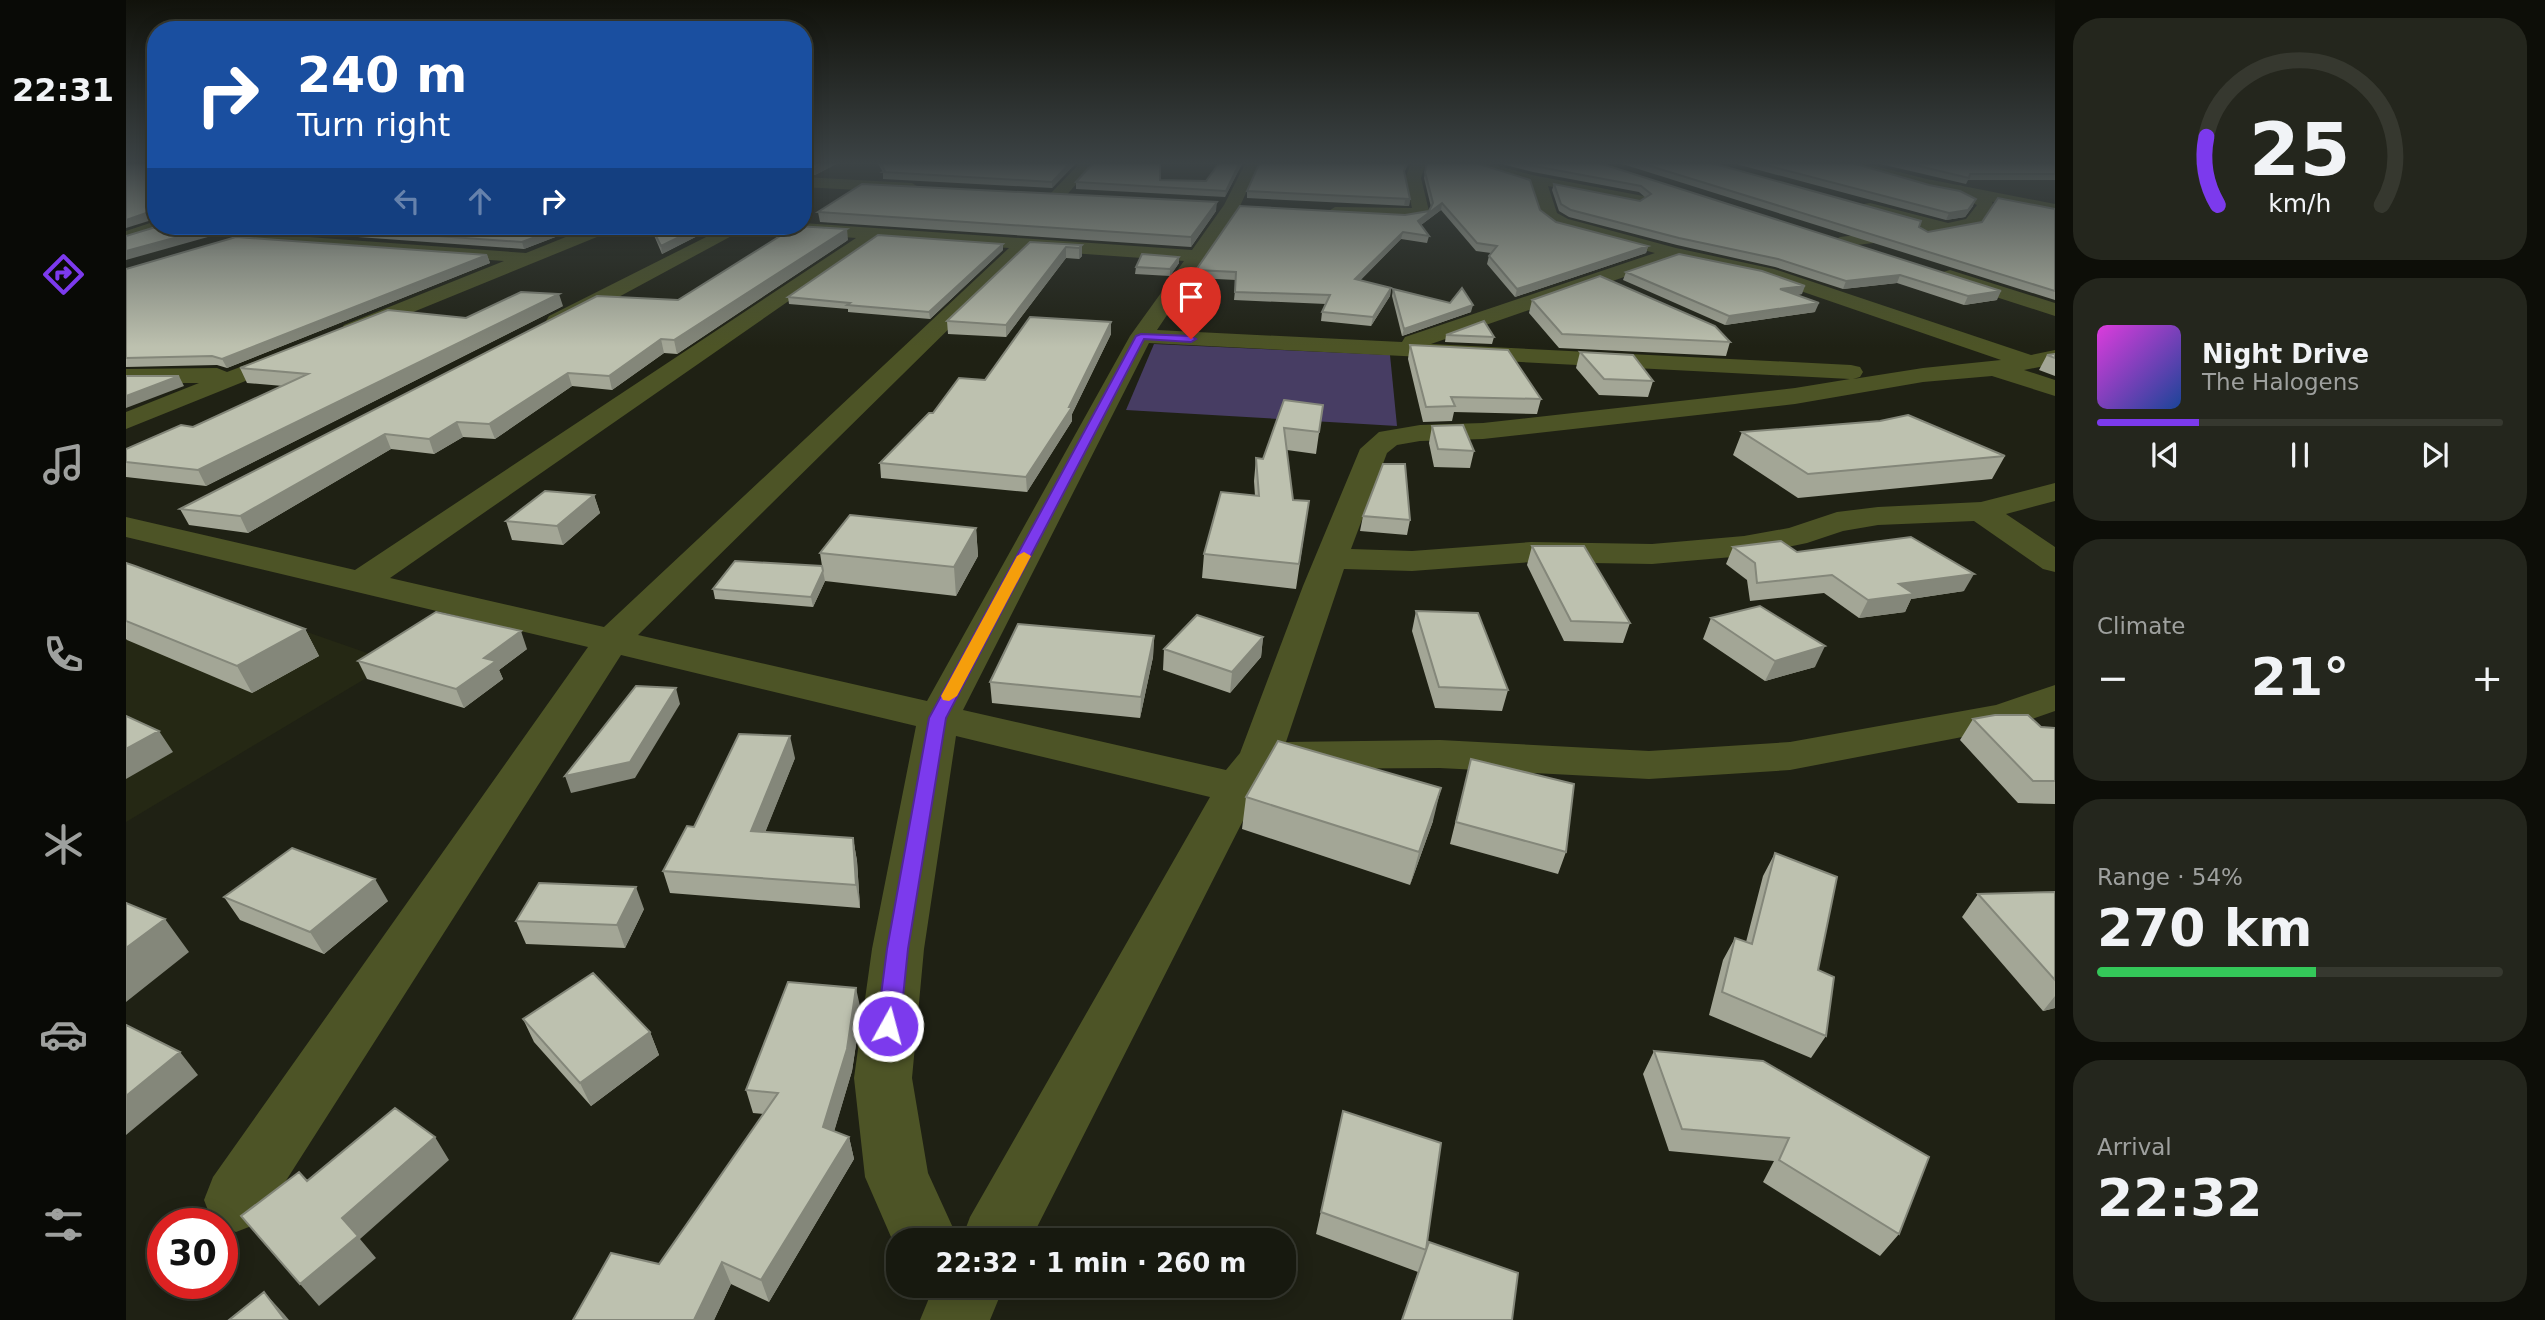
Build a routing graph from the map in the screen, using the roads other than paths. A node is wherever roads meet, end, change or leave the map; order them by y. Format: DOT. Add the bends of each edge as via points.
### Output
graph roads {
  1 [pos="1218,224"];
  2 [pos="1564,224"];
  3 [pos="1929,224"];
  4 [pos="1970,224"];
  5 [pos="812,229"];
  6 [pos="1949,229"];
  7 [pos="147,230"];
  8 [pos="875,233"];
  9 [pos="244,235"];
  10 [pos="586,235"];
  11 [pos="724,235"];
  12 [pos="126,237"];
  13 [pos="1024,244"];
  14 [pos="1675,253"];
  15 [pos="1878,254"];
  16 [pos="1195,256"];
  17 [pos="530,258"];
  18 [pos="1928,270"];
  19 [pos="1598,279"];
  20 [pos="1623,290"];
  21 [pos="2055,310"];
  22 [pos="531,334"];
  23 [pos="1141,336"];
  24 [pos="328,340"];
  25 [pos="1749,346"];
  26 [pos="1395,348"];
  27 [pos="303,350"];
  28 [pos="2055,357"];
  29 [pos="2026,361"];
  30 [pos="1800,369"];
  31 [pos="1994,369"];
  32 [pos="240,375"];
  33 [pos="1923,375"];
  34 [pos="126,376"];
  35 [pos="2055,388"];
  36 [pos="126,421"];
  37 [pos="2055,492"];
  38 [pos="1981,510"];
  39 [pos="183,513"];
  40 [pos="136,530"];
  41 [pos="1331,558"];
  42 [pos="2055,562"];
  43 [pos="361,583"];
  44 [pos="611,641"];
  45 [pos="2055,697"];
  46 [pos="938,718"];
  47 [pos="1249,772"];
  48 [pos="236,1200"];
  49 [pos="920,1228"];
  50 [pos="1001,1228"];
  1 -- 16 [label="street"];
  2 -- 14 [label="street"];
  3 -- 6 [label="street"];
  4 -- 6 [label="street"];
  5 -- 8 [label="street"];
  6 -- 15 [label="street" via="1834,240"];
  7 -- 12 [label="street"];
  8 -- 13 [label="street"];
  8 -- 43 [label="street"];
  9 -- 17 [label="street" via="234,238"];
  10 -- 17 [label="street"];
  11 -- 22 [label="street"];
  13 -- 16 [label="street"];
  13 -- 44 [label="street"];
  14 -- 19 [label="street"];
  14 -- 29 [label="street" via="1767,273"];
  16 -- 23 [label="street"];
  17 -- 24 [label="street"];
  18 -- 21 [label="street"];
  19 -- 20 [label="street"];
  19 -- 26 [label="street"];
  23 -- 26 [label="street"];
  23 -- 46 [label="street"];
  25 -- 30 [label="street"];
  26 -- 30 [label="street"];
  27 -- 32 [label="street"];
  28 -- 29 [label="street"];
  29 -- 31 [label="street"];
  30 -- 33 [label="street"];
  31 -- 33 [label="street"];
  31 -- 35 [label="street"];
  32 -- 34 [label="street"];
  32 -- 36 [label="street"];
  33 -- 41 [label="street" via="1796,396 1390,438 1370,457"];
  37 -- 38 [label="street"];
  38 -- 41 [label="street" via="1878,516 1744,546 1652,554 1531,552 1412,561"];
  38 -- 42 [label="street"];
  39 -- 40 [label="street"];
  40 -- 43 [label="street"];
  41 -- 47 [label="street"];
  43 -- 44 [label="street"];
  44 -- 46 [label="street"];
  44 -- 48 [label="street"];
  45 -- 47 [label="street" via="2004,716 1790,756 1649,765 1440,754"];
  46 -- 47 [label="street"];
  46 -- 49 [label="street" via="898,949 883,1077 897,1177"];
  47 -- 50 [label="street"];
}
